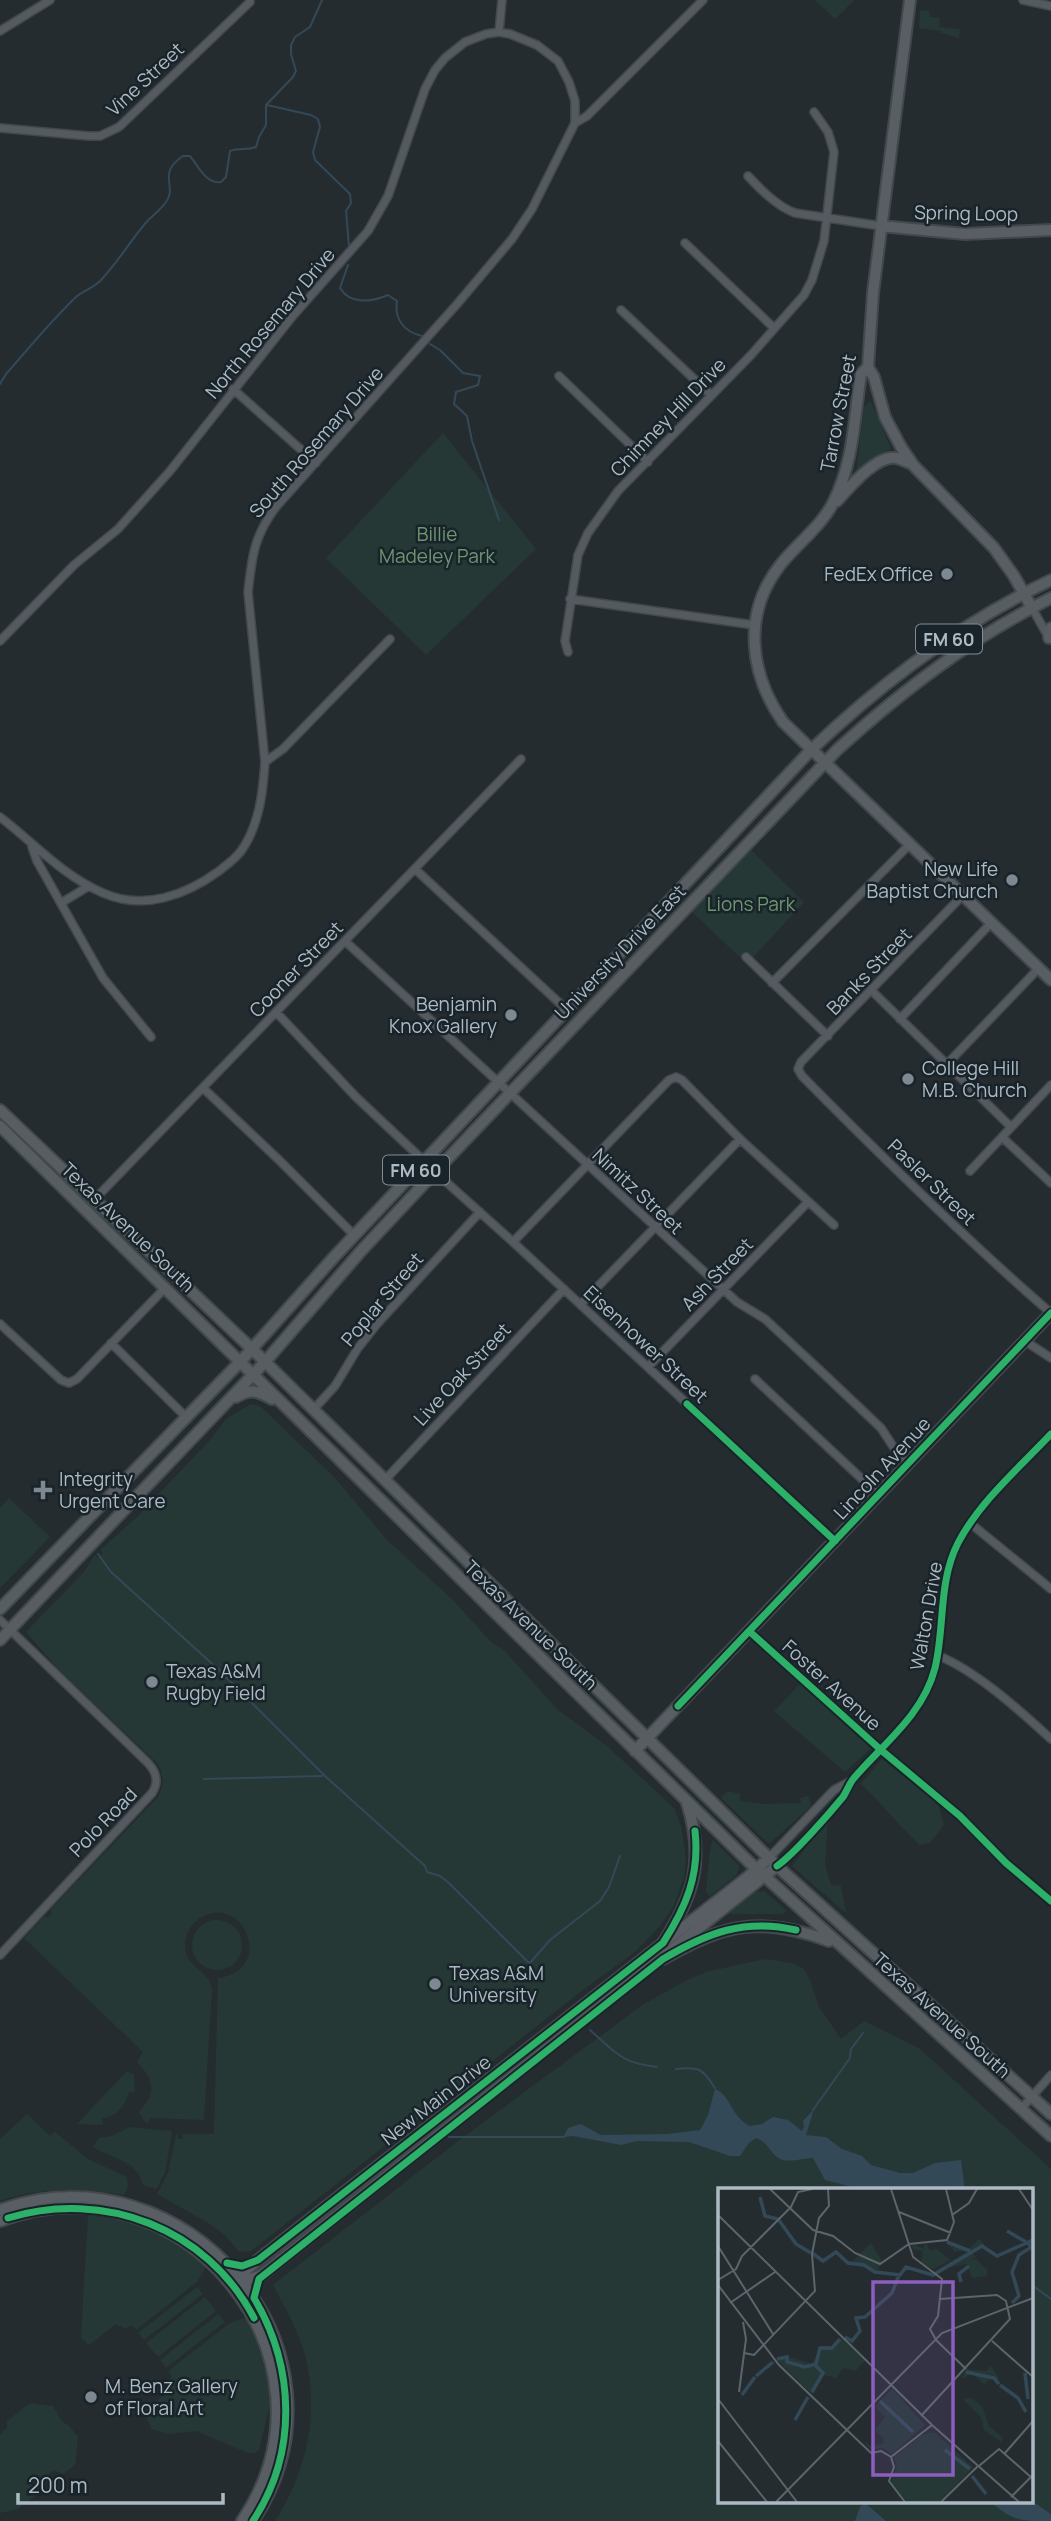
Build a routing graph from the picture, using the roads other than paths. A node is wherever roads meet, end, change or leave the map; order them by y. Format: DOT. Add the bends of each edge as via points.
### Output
graph roads {
  1 [pos="50,0"];
  2 [pos="502,0"];
  3 [pos="703,0"];
  4 [pos="910,0"];
  5 [pos="1023,0"];
  6 [pos="250,2"];
  7 [pos="1051,6"];
  8 [pos="0,31"];
  9 [pos="499,32"];
  10 [pos="814,111"];
  11 [pos="575,123"];
  12 [pos="0,128"];
  13 [pos="748,176"];
  14 [pos="827,220"];
  15 [pos="881,226"];
  16 [pos="1051,230"];
  17 [pos="685,243"];
  18 [pos="621,310"];
  19 [pos="775,328"];
  20 [pos="868,368"];
  21 [pos="559,376"];
  22 [pos="233,389"];
  23 [pos="858,393"];
  24 [pos="711,395"];
  25 [pos="881,404"];
  26 [pos="648,462"];
  27 [pos="316,463"];
  28 [pos="914,466"];
  29 [pos="832,506"];
  30 [pos="1051,580"];
  31 [pos="1024,593"];
  32 [pos="1051,598"];
  33 [pos="570,599"];
  34 [pos="1032,608"];
  35 [pos="754,625"];
  36 [pos="1050,636"];
  37 [pos="390,639"];
  38 [pos="0,641"];
  39 [pos="568,652"];
  40 [pos="811,750"];
  41 [pos="521,759"];
  42 [pos="265,762"];
  43 [pos="824,763"];
  44 [pos="0,817"];
  45 [pos="909,845"];
  46 [pos="32,846"];
  47 [pos="717,853"];
  48 [pos="415,869"];
  49 [pos="708,885"];
  50 [pos="89,886"];
  51 [pos="962,896"];
  52 [pos="61,903"];
  53 [pos="991,923"];
  54 [pos="643,931"];
  55 [pos="345,941"];
  56 [pos="746,957"];
  57 [pos="1038,968"];
  58 [pos="627,970"];
  59 [pos="598,978"];
  60 [pos="1051,980"];
  61 [pos="772,983"];
  62 [pos="872,991"];
  63 [pos="568,1011"];
  64 [pos="588,1011"];
  65 [pos="276,1012"];
  66 [pos="900,1019"];
  67 [pos="828,1036"];
  68 [pos="151,1037"];
  69 [pos="947,1065"];
  70 [pos="798,1069"];
  71 [pos="499,1083"];
  72 [pos="1051,1085"];
  73 [pos="202,1088"];
  74 [pos="510,1094"];
  75 [pos="0,1110"];
  76 [pos="0,1126"];
  77 [pos="1012,1127"];
  78 [pos="1002,1137"];
  79 [pos="740,1139"];
  80 [pos="424,1161"];
  81 [pos="588,1166"];
  82 [pos="970,1171"];
  83 [pos="435,1172"];
  84 [pos="1051,1183"];
  85 [pos="93,1200"];
  86 [pos="808,1202"];
  87 [pos="480,1212"];
  88 [pos="834,1225"];
  89 [pos="655,1228"];
  90 [pos="354,1235"];
  91 [pos="513,1242"];
  92 [pos="165,1288"];
  93 [pos="564,1289"];
  94 [pos="723,1290"];
  95 [pos="581,1304"];
  96 [pos="1051,1313"];
  97 [pos="0,1324"];
  98 [pos="1026,1341"];
  99 [pos="111,1343"];
  100 [pos="251,1349"];
  101 [pos="1051,1358"];
  102 [pos="241,1361"];
  103 [pos="265,1363"];
  104 [pos="648,1367"];
  105 [pos="253,1374"];
  106 [pos="755,1380"];
  107 [pos="283,1405"];
  108 [pos="222,1406"];
  109 [pos="313,1410"];
  110 [pos="186,1416"];
  111 [pos="1051,1436"];
  112 [pos="908,1463"];
  113 [pos="383,1481"];
  114 [pos="879,1495"];
  115 [pos="970,1523"];
  116 [pos="835,1541"];
  117 [pos="1051,1589"];
  118 [pos="505,1599"];
  119 [pos="0,1609"];
  120 [pos="493,1612"];
  121 [pos="0,1620"];
  122 [pos="10,1629"];
  123 [pos="749,1631"];
  124 [pos="0,1640"];
  125 [pos="937,1655"];
  126 [pos="647,1738"];
  127 [pos="1051,1739"];
  128 [pos="881,1750"];
  129 [pos="635,1751"];
  130 [pos="851,1780"];
  131 [pos="686,1801"];
  132 [pos="769,1858"];
  133 [pos="777,1866"];
  134 [pos="760,1873"];
  135 [pos="1051,1902"];
  136 [pos="663,1943"];
  137 [pos="835,1943"];
  138 [pos="0,1955"];
  139 [pos="663,1959"];
  140 [pos="922,1997"];
  141 [pos="909,2009"];
  142 [pos="511,2062"];
  143 [pos="520,2072"];
  144 [pos="1051,2075"];
  145 [pos="1032,2096"];
  146 [pos="1021,2109"];
  147 [pos="1051,2113"];
  148 [pos="1051,2136"];
  149 [pos="376,2168"];
  150 [pos="385,2178"];
  151 [pos="0,2210"];
  152 [pos="127,2210"];
  153 [pos="0,2221"];
  154 [pos="258,2260"];
  155 [pos="227,2263"];
  156 [pos="262,2275"];
  157 [pos="239,2281"];
  158 [pos="254,2298"];
  159 [pos="273,2467"];
  160 [pos="242,2521"];
  161 [pos="253,2521"];
  1 -- 8 [label="street"];
  2 -- 9 [label="street"];
  3 -- 11 [label="street"];
  4 -- 15 [label="street, Tarrow Street"];
  5 -- 7 [label="street"];
  6 -- 12 [label="street, Vine Street" via="108,133 89,136"];
  9 -- 11 [label="street" via="537,45 558,61 573,89"];
  9 -- 22 [label="street, North Rosemary Drive" via="466,43 435,70 375,220"];
  10 -- 14 [label="street, Chimney Hill Drive" via="834,152"];
  11 -- 27 [label="street, South Rosemary Drive" via="512,239"];
  13 -- 14 [label="street" via="786,209"];
  14 -- 15 [label="street"];
  14 -- 19 [label="street, Chimney Hill Drive" via="812,281"];
  15 -- 16 [label="street, Spring Loop" via="965,234"];
  15 -- 20 [label="street, Tarrow Street"];
  17 -- 19 [label="street"];
  18 -- 24 [label="street"];
  19 -- 24 [label="street, Chimney Hill Drive"];
  20 -- 23 [label="street, Tarrow Street" via="861,374"];
  20 -- 25 [label="street"];
  21 -- 26 [label="street"];
  22 -- 27 [label="street"];
  22 -- 38 [label="street, North Rosemary Drive" via="118,529 74,565"];
  23 -- 25 [label="street" via="872,394"];
  23 -- 29 [label="street, Tarrow Street" via="851,454"];
  24 -- 26 [label="street, Chimney Hill Drive"];
  25 -- 28 [label="street" via="892,433"];
  26 -- 33 [label="street, Chimney Hill Drive" via="618,491 588,533 578,555"];
  27 -- 42 [label="street, South Rosemary Drive" via="262,526 251,564 249,606"];
  28 -- 29 [label="street" via="887,458"];
  28 -- 31 [label="street" via="994,548"];
  29 -- 35 [label="street, Tarrow Street" via="771,577"];
  30 -- 31 [label="main road, University Drive East / FM 60"];
  31 -- 34 [label="street"];
  31 -- 40 [label="main road, University Drive East / FM 60" via="931,651"];
  32 -- 34 [label="main road, University Drive East / FM 60"];
  33 -- 35 [label="street"];
  33 -- 39 [label="street, Chimney Hill Drive"];
  34 -- 36 [label="street"];
  34 -- 43 [label="main road, University Drive East / FM 60" via="943,661"];
  35 -- 40 [label="street, Tarrow Street" via="763,689 783,722"];
  37 -- 42 [label="street"];
  40 -- 43 [label="street, Tarrow Street"];
  40 -- 47 [label="main road, University Drive East / FM 60"];
  41 -- 48 [label="street, Cooner Street"];
  42 -- 50 [label="street, South Rosemary Drive" via="263,790 249,838 238,855 205,880 175,895 147,900 113,897"];
  43 -- 45 [label="street, Tarrow Street"];
  43 -- 49 [label="main road, University Drive East / FM 60"];
  44 -- 46 [label="street, South Rosemary Drive"];
  45 -- 51 [label="street, Tarrow Street"];
  45 -- 61 [label="street"];
  46 -- 50 [label="street, South Rosemary Drive"];
  46 -- 52 [label="street"];
  47 -- 49 [label="main road" via="720,859 710,872"];
  47 -- 54 [label="main road, University Drive East / FM 60"];
  48 -- 55 [label="street, Cooner Street"];
  48 -- 63 [label="street"];
  49 -- 58 [label="main road, University Drive East / FM 60"];
  50 -- 52 [label="street"];
  51 -- 53 [label="street, Tarrow Street"];
  51 -- 62 [label="street, Banks Street"];
  52 -- 68 [label="street" via="103,978"];
  53 -- 57 [label="street, Tarrow Street"];
  53 -- 66 [label="street"];
  54 -- 58 [label="main road" via="625,961"];
  54 -- 59 [label="main road, University Drive East / FM 60"];
  55 -- 65 [label="street, Cooner Street"];
  55 -- 71 [label="street, Nimitz Street"];
  56 -- 61 [label="street"];
  57 -- 60 [label="street, Tarrow Street"];
  57 -- 69 [label="street"];
  58 -- 64 [label="main road, University Drive East / FM 60"];
  59 -- 63 [label="main road, University Drive East / FM 60"];
  59 -- 64 [label="main road" via="600,984 588,999"];
  61 -- 67 [label="street"];
  62 -- 66 [label="street"];
  62 -- 67 [label="street, Banks Street"];
  63 -- 71 [label="main road, University Drive East / FM 60"];
  64 -- 74 [label="main road, University Drive East / FM 60"];
  65 -- 73 [label="street, Cooner Street"];
  65 -- 80 [label="street"];
  66 -- 69 [label="street"];
  67 -- 70 [label="street, Banks Street"];
  69 -- 77 [label="street"];
  70 -- 96 [label="street, Pasler Street" via="870,1145"];
  71 -- 74 [label="street, Nimitz Street"];
  71 -- 80 [label="main road, University Drive East / FM 60"];
  72 -- 77 [label="street"];
  73 -- 85 [label="street, Cooner Street"];
  73 -- 90 [label="street"];
  74 -- 81 [label="street, Nimitz Street"];
  74 -- 83 [label="main road, University Drive East / FM 60"];
  75 -- 85 [label="main road, Texas Avenue South"];
  76 -- 92 [label="main road, Texas Avenue South"];
  77 -- 78 [label="street"];
  78 -- 82 [label="street"];
  78 -- 84 [label="street"];
  79 -- 81 [label="street" via="676,1077"];
  79 -- 86 [label="street"];
  79 -- 89 [label="street"];
  80 -- 90 [label="main road, University Drive East / FM 60"];
  81 -- 89 [label="street, Nimitz Street"];
  81 -- 91 [label="street"];
  83 -- 87 [label="street, Eisenhower Street"];
  83 -- 103 [label="main road, University Drive East / FM 60"];
  85 -- 100 [label="main road, Texas Avenue South"];
  86 -- 88 [label="street"];
  86 -- 94 [label="street, Ash Street"];
  87 -- 91 [label="street, Eisenhower Street"];
  87 -- 109 [label="street, Poplar Street" via="377,1324"];
  89 -- 94 [label="street, Nimitz Street"];
  89 -- 95 [label="street"];
  90 -- 100 [label="main road, University Drive East / FM 60"];
  91 -- 93 [label="street, Eisenhower Street"];
  92 -- 99 [label="street"];
  92 -- 102 [label="main road, Texas Avenue South"];
  93 -- 95 [label="street, Eisenhower Street"];
  93 -- 113 [label="street, Live Oak Street"];
  94 -- 104 [label="street, Ash Street"];
  94 -- 112 [label="street, Nimitz Street" via="765,1319 881,1428"];
  95 -- 104 [label="street, Eisenhower Street"];
  96 -- 98 [label="street, Lincoln Avenue"];
  97 -- 99 [label="street" via="65,1382 74,1382"];
  98 -- 101 [label="street"];
  98 -- 112 [label="street, Lincoln Avenue"];
  99 -- 110 [label="street"];
  100 -- 102 [label="main road, FM 60"];
  100 -- 103 [label="main road, Texas Avenue South"];
  102 -- 105 [label="main road, Texas Avenue South"];
  102 -- 110 [label="main road, FM 60"];
  103 -- 105 [label="main road, University Drive East / FM 60"];
  103 -- 109 [label="main road, Texas Avenue South"];
  104 -- 116 [label="street, Eisenhower Street"];
  105 -- 107 [label="main road, Texas Avenue South"];
  105 -- 108 [label="main road, FM 60"];
  106 -- 114 [label="street"];
  107 -- 108 [label="main road" via="250,1390"];
  107 -- 120 [label="main road, Texas Avenue South"];
  108 -- 122 [label="main road, FM 60"];
  109 -- 113 [label="main road, Texas Avenue South"];
  110 -- 119 [label="main road, FM 60"];
  111 -- 115 [label="street, Walton Drive"];
  112 -- 114 [label="street, Lincoln Avenue"];
  113 -- 118 [label="main road, Texas Avenue South"];
  114 -- 116 [label="street, Lincoln Avenue"];
  115 -- 117 [label="street"];
  115 -- 125 [label="street, Walton Drive" via="948,1570"];
  116 -- 123 [label="street, Lincoln Avenue"];
  118 -- 120 [label="main road"];
  118 -- 126 [label="main road, Texas Avenue South"];
  120 -- 129 [label="main road, Texas Avenue South"];
  121 -- 122 [label="street, Polo Road"];
  122 -- 124 [label="main road, FM 60"];
  122 -- 138 [label="street, Polo Road" via="148,1763 157,1784"];
  123 -- 126 [label="street, Lincoln Avenue"];
  123 -- 128 [label="street, Foster Avenue"];
  125 -- 127 [label="street" via="963,1668"];
  125 -- 128 [label="street, Walton Drive" via="919,1705"];
  126 -- 129 [label="street, Lincoln Avenue"];
  126 -- 132 [label="main road, Texas Avenue South"];
  128 -- 130 [label="street, Walton Drive"];
  128 -- 135 [label="street, Foster Avenue"];
  129 -- 131 [label="main road, Texas Avenue South"];
  130 -- 132 [label="street, Walton Drive" via="834,1790"];
  130 -- 133 [label="street, Walton Drive" via="844,1796"];
  131 -- 134 [label="main road, Texas Avenue South"];
  131 -- 136 [label="main road" via="695,1831 695,1873 684,1908"];
  132 -- 133 [label="main road, Texas Avenue South"];
  132 -- 134 [label="street"];
  133 -- 134 [label="street"];
  133 -- 140 [label="main road, Texas Avenue South"];
  134 -- 136 [label="street, New Main Drive"];
  134 -- 137 [label="main road, Texas Avenue South"];
  134 -- 139 [label="street, New Main Drive"];
  136 -- 142 [label="street, New Main Drive"];
  137 -- 139 [label="main road" via="791,1929 745,1927 704,1937"];
  137 -- 141 [label="main road, Texas Avenue South"];
  139 -- 143 [label="street, New Main Drive"];
  140 -- 141 [label="main road"];
  140 -- 145 [label="main road, Texas Avenue South"];
  141 -- 146 [label="main road, Texas Avenue South"];
  142 -- 143 [label="street"];
  142 -- 149 [label="street, New Main Drive"];
  143 -- 150 [label="street, New Main Drive"];
  144 -- 145 [label="street"];
  145 -- 146 [label="street"];
  145 -- 147 [label="main road, Texas Avenue South"];
  146 -- 148 [label="main road, Texas Avenue South"];
  149 -- 150 [label="street"];
  149 -- 154 [label="street, New Main Drive"];
  150 -- 156 [label="street, New Main Drive"];
  151 -- 152 [label="street" via="70,2197 95,2199"];
  152 -- 153 [label="street" via="64,2207"];
  152 -- 155 [label="street" via="153,2213 181,2227"];
  152 -- 157 [label="street" via="180,2238"];
  154 -- 155 [label="street" via="242,2266"];
  154 -- 157 [label="street, New Main Drive"];
  155 -- 157 [label="street"];
  156 -- 157 [label="street, New Main Drive"];
  156 -- 158 [label="street"];
  157 -- 158 [label="street"];
  157 -- 159 [label="street" via="274,2374"];
  158 -- 159 [label="street" via="274,2340 284,2382 286,2427"];
  159 -- 160 [label="street"];
  159 -- 161 [label="street" via="267,2498"];
}
